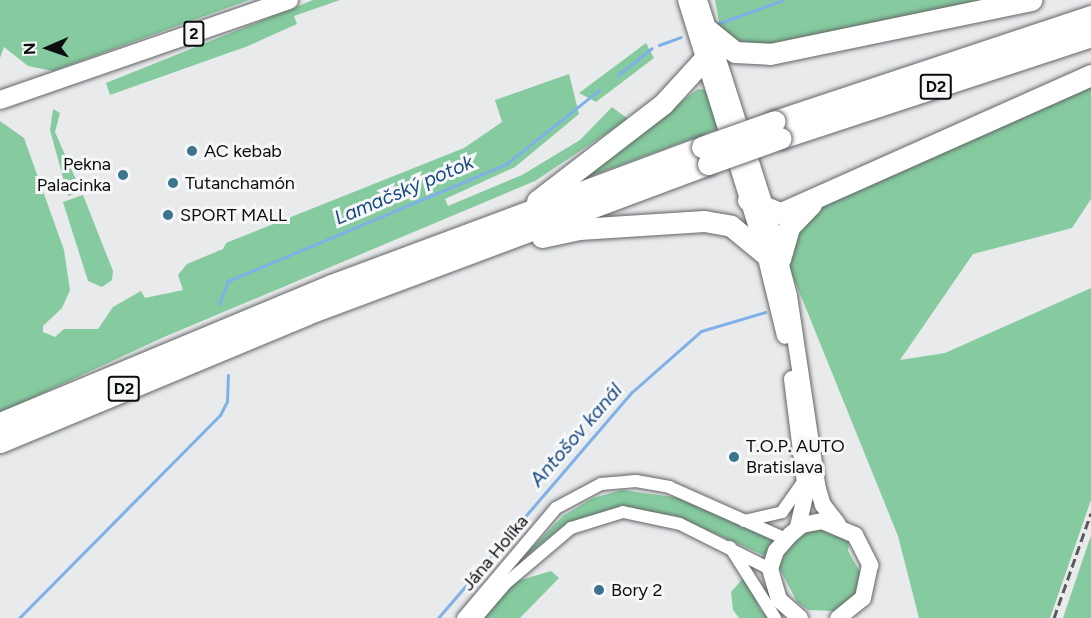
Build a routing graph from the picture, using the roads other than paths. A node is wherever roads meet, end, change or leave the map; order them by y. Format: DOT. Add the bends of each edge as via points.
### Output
graph roads {
  1 [pos="289,0"];
  2 [pos="686,0"];
  3 [pos="699,0"];
  4 [pos="1031,0"];
  5 [pos="1091,16"];
  6 [pos="701,27"];
  7 [pos="1091,36"];
  8 [pos="705,58"];
  9 [pos="1091,75"];
  10 [pos="0,100"];
  11 [pos="778,130"];
  12 [pos="705,155"];
  13 [pos="748,200"];
  14 [pos="816,200"];
  15 [pos="768,212"];
  16 [pos="516,215"];
  17 [pos="503,240"];
  18 [pos="772,256"];
  19 [pos="0,423"];
  20 [pos="0,442"];
  21 [pos="804,481"];
  22 [pos="744,521"];
  23 [pos="838,524"];
  24 [pos="792,533"];
  25 [pos="730,546"];
  26 [pos="770,569"];
  27 [pos="854,614"];
  28 [pos="463,618"];
  29 [pos="476,618"];
  30 [pos="775,618"];
  31 [pos="800,618"];
  32 [pos="838,618"];
  1 -- 10 [label="main road, 2"];
  2 -- 6 [label="main road"];
  3 -- 6 [label="main road"];
  4 -- 6 [label="highway" via="770,54 735,52"];
  5 -- 11 [label="highway, D2"];
  6 -- 8 [label="main road"];
  6 -- 15 [label="main road"];
  7 -- 11 [label="highway, D2"];
  8 -- 13 [label="main road"];
  8 -- 16 [label="highway" via="663,104"];
  9 -- 14 [label="highway"];
  11 -- 12 [label="highway, D2, bridge"];
  12 -- 16 [label="highway, D2"];
  12 -- 17 [label="highway, D2"];
  13 -- 15 [label="highway"];
  13 -- 18 [label="main road"];
  14 -- 15 [label="highway" via="781,213"];
  14 -- 18 [label="highway" via="789,227"];
  15 -- 18 [label="main road"];
  16 -- 19 [label="highway, D2" via="271,309"];
  17 -- 18 [label="highway" via="531,240 579,229 704,221 731,226"];
  17 -- 20 [label="highway, D2" via="297,318"];
  18 -- 21 [label="main road"];
  18 -- 23 [label="main road" via="808,403 818,489 823,505"];
  21 -- 22 [label="street" via="782,512"];
  21 -- 24 [label="main road" via="805,512"];
  22 -- 24 [label="street, Jána Holíka"];
  22 -- 28 [label="street, Jána Holíka" via="669,487 636,481 601,484 556,508"];
  23 -- 24 [label="main road" via="822,521"];
  23 -- 27 [label="main road" via="859,539 869,560 868,587"];
  24 -- 26 [label="main road"];
  25 -- 26 [label="street, Jána Holíka"];
  25 -- 29 [label="street, Jána Holíka" via="647,514 598,517 549,544"];
  25 -- 30 [label="street"];
  26 -- 31 [label="main road" via="779,600"];
  27 -- 32 [label="main road"];
}
